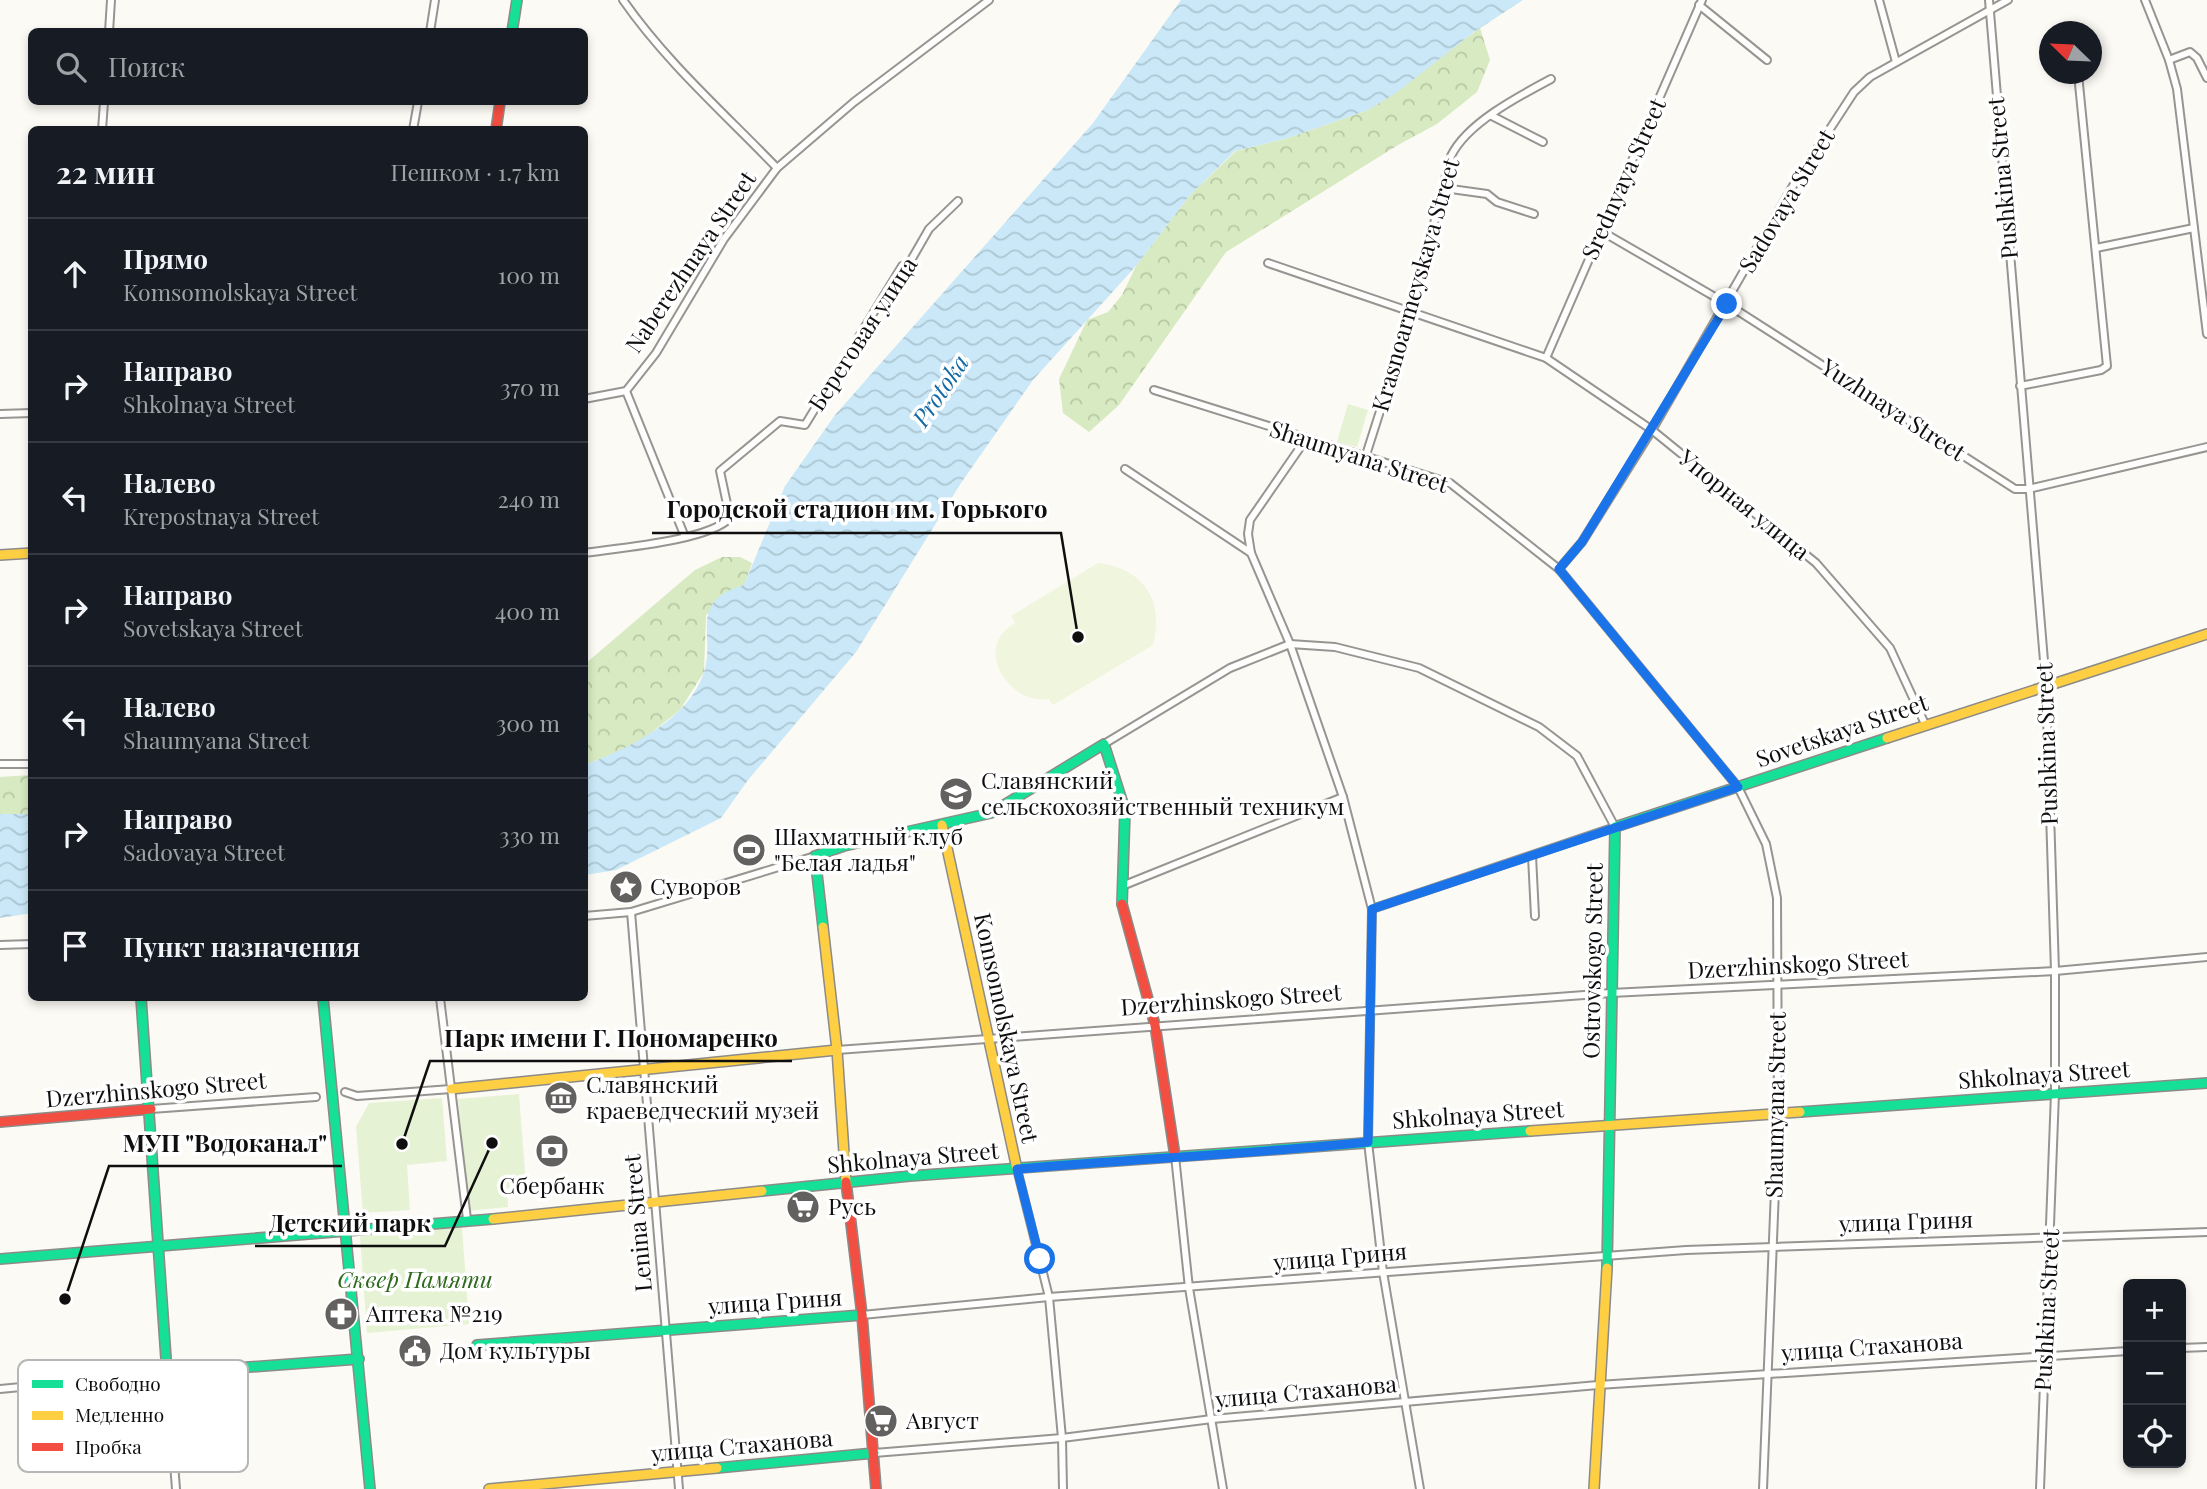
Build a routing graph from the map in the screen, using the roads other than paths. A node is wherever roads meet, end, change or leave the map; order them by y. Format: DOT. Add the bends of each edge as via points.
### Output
graph roads {
  1 [pos="111,0"];
  2 [pos="435,0"];
  3 [pos="517,0"];
  4 [pos="623,0"];
  5 [pos="989,0"];
  6 [pos="1879,0"];
  7 [pos="1989,0"];
  8 [pos="2008,0"];
  9 [pos="2145,0"];
  10 [pos="1700,2"];
  11 [pos="1990,10"];
  12 [pos="110,28"];
  13 [pos="431,28"];
  14 [pos="513,28"];
  15 [pos="1766,60"];
  16 [pos="2169,60"];
  17 [pos="1896,62"];
  18 [pos="2207,78"];
  19 [pos="1552,79"];
  20 [pos="2079,84"];
  21 [pos="104,105"];
  22 [pos="417,105"];
  23 [pos="500,105"];
  24 [pos="1492,116"];
  25 [pos="102,126"];
  26 [pos="414,126"];
  27 [pos="497,126"];
  28 [pos="1543,142"];
  29 [pos="778,168"];
  30 [pos="1444,188"];
  31 [pos="958,201"];
  32 [pos="1534,214"];
  33 [pos="2194,228"];
  34 [pos="1601,231"];
  35 [pos="2096,248"];
  36 [pos="1268,263"];
  37 [pos="1727,304"];
  38 [pos="1412,311"];
  39 [pos="2207,334"];
  40 [pos="1546,358"];
  41 [pos="2020,386"];
  42 [pos="1154,390"];
  43 [pos="626,391"];
  44 [pos="588,398"];
  45 [pos="28,412"];
  46 [pos="0,414"];
  47 [pos="1652,430"];
  48 [pos="1306,439"];
  49 [pos="2207,447"];
  50 [pos="1366,455"];
  51 [pos="1125,469"];
  52 [pos="2028,489"];
  53 [pos="685,537"];
  54 [pos="588,552"];
  55 [pos="28,553"];
  56 [pos="1251,553"];
  57 [pos="0,555"];
  58 [pos="1559,569"];
  59 [pos="2207,634"];
  60 [pos="1290,644"];
  61 [pos="2046,685"];
  62 [pos="1925,724"];
  63 [pos="1104,744"];
  64 [pos="0,764"];
  65 [pos="28,764"];
  66 [pos="1738,787"];
  67 [pos="1343,797"];
  68 [pos="942,825"];
  69 [pos="1615,827"];
  70 [pos="815,856"];
  71 [pos="1532,856"];
  72 [pos="1122,886"];
  73 [pos="1372,909"];
  74 [pos="631,912"];
  75 [pos="588,916"];
  76 [pos="1535,916"];
  77 [pos="28,944"];
  78 [pos="0,945"];
  79 [pos="2207,957"];
  80 [pos="2055,971"];
  81 [pos="1777,986"];
  82 [pos="1611,993"];
  83 [pos="141,1001"];
  84 [pos="324,1001"];
  85 [pos="440,1001"];
  86 [pos="1370,1009"];
  87 [pos="1156,1025"];
  88 [pos="990,1041"];
  89 [pos="837,1051"];
  90 [pos="646,1069"];
  91 [pos="2207,1083"];
  92 [pos="451,1089"];
  93 [pos="345,1092"];
  94 [pos="2055,1093"];
  95 [pos="316,1097"];
  96 [pos="151,1109"];
  97 [pos="1778,1115"];
  98 [pos="0,1122"];
  99 [pos="1611,1125"];
  100 [pos="1368,1142"];
  101 [pos="1175,1156"];
  102 [pos="1017,1169"];
  103 [pos="846,1182"];
  104 [pos="654,1204"];
  105 [pos="467,1220"];
  106 [pos="345,1229"];
  107 [pos="2207,1232"];
  108 [pos="2051,1236"];
  109 [pos="156,1246"];
  110 [pos="1774,1247"];
  111 [pos="1608,1256"];
  112 [pos="0,1259"];
  113 [pos="1383,1272"];
  114 [pos="1189,1288"];
  115 [pos="1049,1297"];
  116 [pos="862,1315"];
  117 [pos="666,1329"];
  118 [pos="477,1345"];
  119 [pos="2207,1347"];
  120 [pos="2186,1348"];
  121 [pos="2123,1351"];
  122 [pos="2044,1355"];
  123 [pos="359,1359"];
  124 [pos="166,1360"];
  125 [pos="248,1367"];
  126 [pos="1768,1373"];
  127 [pos="1598,1385"];
  128 [pos="18,1387"];
  129 [pos="0,1389"];
  130 [pos="1404,1403"];
  131 [pos="1212,1419"];
  132 [pos="1062,1438"];
  133 [pos="874,1453"];
  134 [pos="678,1472"];
  135 [pos="370,1489"];
  136 [pos="489,1489"];
  137 [pos="679,1489"];
  138 [pos="876,1489"];
  139 [pos="1063,1489"];
  140 [pos="1223,1489"];
  141 [pos="1420,1489"];
  142 [pos="1594,1489"];
  143 [pos="1763,1489"];
  144 [pos="2040,1489"];
  1 -- 12 [label="street"];
  2 -- 13 [label="street"];
  3 -- 14 [label="street"];
  4 -- 29 [label="street" via="676,67"];
  5 -- 29 [label="street, Naberezhnaya Street" via="854,102"];
  6 -- 17 [label="street"];
  7 -- 11 [label="street, Pushkina Street"];
  8 -- 11 [label="street, Sadovaya Street"];
  9 -- 16 [label="street"];
  10 -- 15 [label="street"];
  10 -- 34 [label="street, Srednyaya Street"];
  11 -- 17 [label="street, Sadovaya Street"];
  11 -- 41 [label="street, Pushkina Street"];
  16 -- 18 [label="street" via="2190,52"];
  16 -- 33 [label="street"];
  17 -- 37 [label="street, Sadovaya Street" via="1854,92 1794,184"];
  19 -- 24 [label="street, Krasnoarmeyskaya Street"];
  20 -- 35 [label="street"];
  21 -- 25 [label="street"];
  22 -- 26 [label="street"];
  23 -- 27 [label="street"];
  24 -- 28 [label="street"];
  24 -- 30 [label="street, Krasnoarmeyskaya Street" via="1458,141"];
  29 -- 43 [label="street, Naberezhnaya Street" via="724,239 656,353"];
  30 -- 32 [label="street" via="1487,194"];
  30 -- 38 [label="street, Krasnoarmeyskaya Street"];
  31 -- 53 [label="street, Береговая улица" via="929,229 910,262 902,266 805,425 780,421 720,471 730,518 723,525"];
  33 -- 35 [label="street"];
  33 -- 39 [label="street"];
  34 -- 37 [label="street, Yuzhnaya Street"];
  34 -- 40 [label="street, Srednyaya Street"];
  35 -- 41 [label="street" via="2107,366"];
  36 -- 38 [label="street, Упорная улица"];
  37 -- 47 [label="street, Sadovaya Street"];
  37 -- 52 [label="street, Yuzhnaya Street" via="2015,489"];
  38 -- 40 [label="street, Упорная улица"];
  38 -- 50 [label="street, Krasnoarmeyskaya Street"];
  40 -- 47 [label="street, Упорная улица"];
  41 -- 52 [label="street, Pushkina Street"];
  42 -- 48 [label="street, Shaumyana Street"];
  43 -- 44 [label="street"];
  43 -- 53 [label="street"];
  45 -- 46 [label="street"];
  47 -- 58 [label="street, Sadovaya Street" via="1582,542"];
  47 -- 62 [label="street, Упорная улица" via="1816,563 1890,648"];
  48 -- 50 [label="street, Shaumyana Street"];
  48 -- 56 [label="street" via="1250,520"];
  49 -- 52 [label="street"];
  50 -- 58 [label="street, Shaumyana Street" via="1450,484"];
  51 -- 56 [label="street"];
  52 -- 61 [label="street, Pushkina Street"];
  53 -- 54 [label="street"];
  55 -- 57 [label="street"];
  56 -- 60 [label="street"];
  58 -- 66 [label="street, Shaumyana Street"];
  59 -- 61 [label="street, Sovetskaya Street"];
  60 -- 63 [label="street" via="1230,668"];
  60 -- 67 [label="street"];
  60 -- 69 [label="street, Ostrovskogo Street" via="1335,647 1419,668 1539,727 1577,756"];
  61 -- 62 [label="street, Sovetskaya Street"];
  61 -- 80 [label="street, Pushkina Street"];
  62 -- 66 [label="street, Sovetskaya Street"];
  63 -- 68 [label="street" via="991,813"];
  63 -- 72 [label="street" via="1125,810"];
  64 -- 65 [label="street"];
  66 -- 69 [label="street, Sovetskaya Street"];
  66 -- 81 [label="street, Shaumyana Street" via="1766,844 1772,868 1777,898"];
  67 -- 72 [label="street"];
  67 -- 73 [label="street"];
  68 -- 70 [label="street"];
  68 -- 88 [label="street, Komsomolskaya Street"];
  69 -- 71 [label="street, Sovetskaya Street"];
  69 -- 82 [label="street, Ostrovskogo Street"];
  70 -- 74 [label="street"];
  70 -- 89 [label="street"];
  71 -- 73 [label="street, Sovetskaya Street"];
  71 -- 76 [label="street"];
  72 -- 87 [label="street" via="1122,910"];
  73 -- 86 [label="street"];
  74 -- 75 [label="street"];
  74 -- 90 [label="street, Lenina Street"];
  77 -- 78 [label="street"];
  79 -- 80 [label="street, Dzerzhinskogo Street"];
  80 -- 81 [label="street, Dzerzhinskogo Street"];
  80 -- 94 [label="street, Pushkina Street"];
  81 -- 82 [label="street, Dzerzhinskogo Street"];
  81 -- 97 [label="street, Shaumyana Street"];
  82 -- 86 [label="street, Dzerzhinskogo Street"];
  82 -- 99 [label="street, Ostrovskogo Street"];
  83 -- 96 [label="street"];
  84 -- 106 [label="street"];
  85 -- 92 [label="street"];
  86 -- 87 [label="street, Dzerzhinskogo Street"];
  86 -- 100 [label="street"];
  87 -- 88 [label="street, Dzerzhinskogo Street"];
  87 -- 101 [label="street"];
  88 -- 89 [label="street, Dzerzhinskogo Street"];
  88 -- 102 [label="street, Komsomolskaya Street"];
  89 -- 90 [label="street, Dzerzhinskogo Street"];
  89 -- 103 [label="street"];
  90 -- 92 [label="street, Dzerzhinskogo Street"];
  90 -- 104 [label="street, Lenina Street"];
  91 -- 94 [label="street, Shkolnaya Street"];
  92 -- 93 [label="street, Dzerzhinskogo Street" via="357,1096"];
  92 -- 105 [label="street"];
  94 -- 97 [label="street, Shkolnaya Street"];
  94 -- 108 [label="street, Pushkina Street"];
  95 -- 96 [label="street, Dzerzhinskogo Street"];
  96 -- 98 [label="street, Dzerzhinskogo Street"];
  96 -- 109 [label="street"];
  97 -- 99 [label="street, Shkolnaya Street"];
  97 -- 110 [label="street, Shaumyana Street"];
  99 -- 100 [label="street, Shkolnaya Street"];
  99 -- 111 [label="street, Ostrovskogo Street"];
  100 -- 101 [label="street, Shkolnaya Street"];
  100 -- 113 [label="street"];
  101 -- 102 [label="street, Shkolnaya Street"];
  101 -- 114 [label="street"];
  102 -- 103 [label="street, Shkolnaya Street"];
  102 -- 115 [label="street, Komsomolskaya Street"];
  103 -- 104 [label="street, Shkolnaya Street"];
  103 -- 116 [label="street"];
  104 -- 105 [label="street, Shkolnaya Street"];
  104 -- 117 [label="street, Lenina Street"];
  105 -- 106 [label="street, Shkolnaya Street"];
  106 -- 109 [label="street, Shkolnaya Street"];
  106 -- 123 [label="street"];
  107 -- 108 [label="street, улица Гриня"];
  108 -- 110 [label="street, улица Гриня"];
  108 -- 122 [label="street, Pushkina Street"];
  109 -- 112 [label="street, Shkolnaya Street"];
  109 -- 124 [label="street"];
  110 -- 111 [label="street, улица Гриня"];
  110 -- 126 [label="street, Shaumyana Street"];
  111 -- 113 [label="street, улица Гриня"];
  111 -- 127 [label="street, Ostrovskogo Street"];
  113 -- 114 [label="street, улица Гриня"];
  113 -- 130 [label="street"];
  114 -- 115 [label="street, улица Гриня"];
  114 -- 131 [label="street"];
  115 -- 116 [label="street, улица Гриня"];
  115 -- 132 [label="street, Komsomolskaya Street"];
  116 -- 117 [label="street, улица Гриня"];
  116 -- 133 [label="street"];
  117 -- 118 [label="street, улица Гриня"];
  117 -- 134 [label="street, Lenina Street"];
  119 -- 120 [label="street"];
  121 -- 122 [label="street, улица Стаханова"];
  122 -- 126 [label="street, улица Стаханова"];
  122 -- 144 [label="street, Pushkina Street"];
  123 -- 125 [label="street"];
  123 -- 135 [label="street"];
  126 -- 127 [label="street, улица Стаханова"];
  126 -- 143 [label="street, Shaumyana Street"];
  127 -- 130 [label="street, улица Стаханова"];
  127 -- 142 [label="street, Ostrovskogo Street"];
  128 -- 129 [label="street"];
  130 -- 131 [label="street, улица Стаханова"];
  130 -- 141 [label="street"];
  131 -- 132 [label="street, улица Стаханова"];
  131 -- 140 [label="street"];
  132 -- 133 [label="street, улица Стаханова"];
  132 -- 139 [label="street, Komsomolskaya Street"];
  133 -- 134 [label="street, улица Стаханова"];
  133 -- 138 [label="street"];
  134 -- 136 [label="street, улица Стаханова"];
  134 -- 137 [label="street, Lenina Street"];
}
